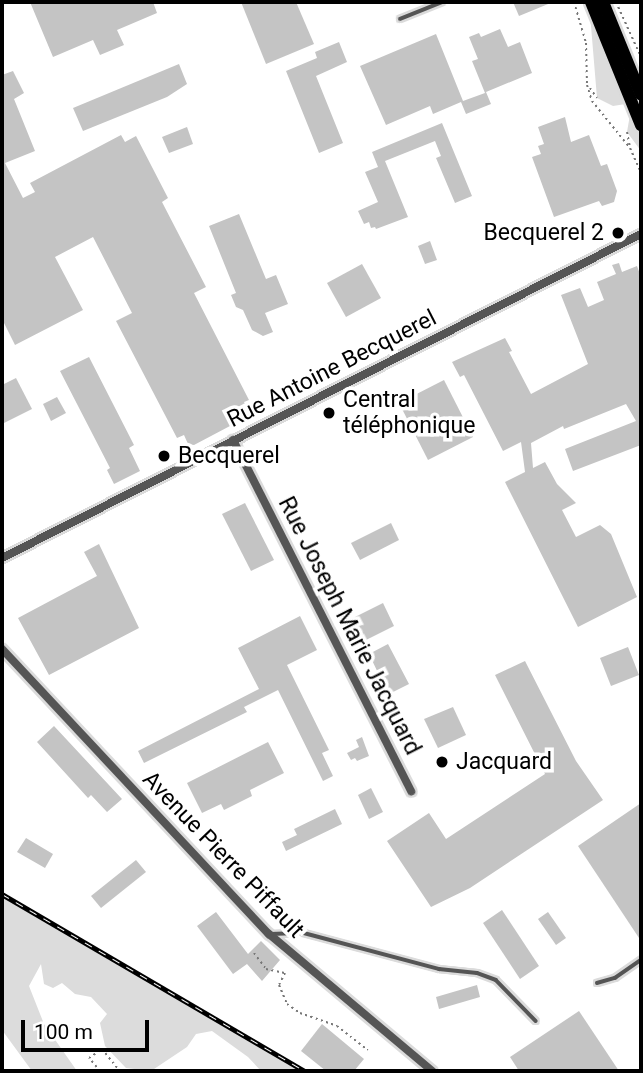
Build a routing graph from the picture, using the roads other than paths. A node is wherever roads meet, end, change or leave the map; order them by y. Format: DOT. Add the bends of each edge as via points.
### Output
graph roads {
  1 [pos="442,2"];
  2 [pos="591,2"];
  3 [pos="603,2"];
  4 [pos="400,19"];
  5 [pos="638,99"];
  6 [pos="641,125"];
  7 [pos="641,234"];
  8 [pos="233,440"];
  9 [pos="2,558"];
  10 [pos="2,649"];
  11 [pos="411,791"];
  12 [pos="269,934"];
  13 [pos="641,960"];
  14 [pos="597,983"];
  15 [pos="536,1021"];
  16 [pos="432,1071"];
  1 -- 4 [label="lane"];
  2 -- 5 [label="main road"];
  3 -- 5 [label="main road"];
  5 -- 6 [label="main road"];
  7 -- 8 [label="street, Rue Antoine Becquerel"];
  8 -- 9 [label="street, Rue Antoine Becquerel"];
  8 -- 11 [label="street, Rue Joseph Marie Jacquard"];
  10 -- 12 [label="street, Avenue Pierre Piffault"];
  12 -- 15 [label="lane" via="304,933 439,969 477,973 496,980"];
  12 -- 16 [label="street, Avenue Pierre Piffault"];
  13 -- 14 [label="lane" via="615,978"];
}
